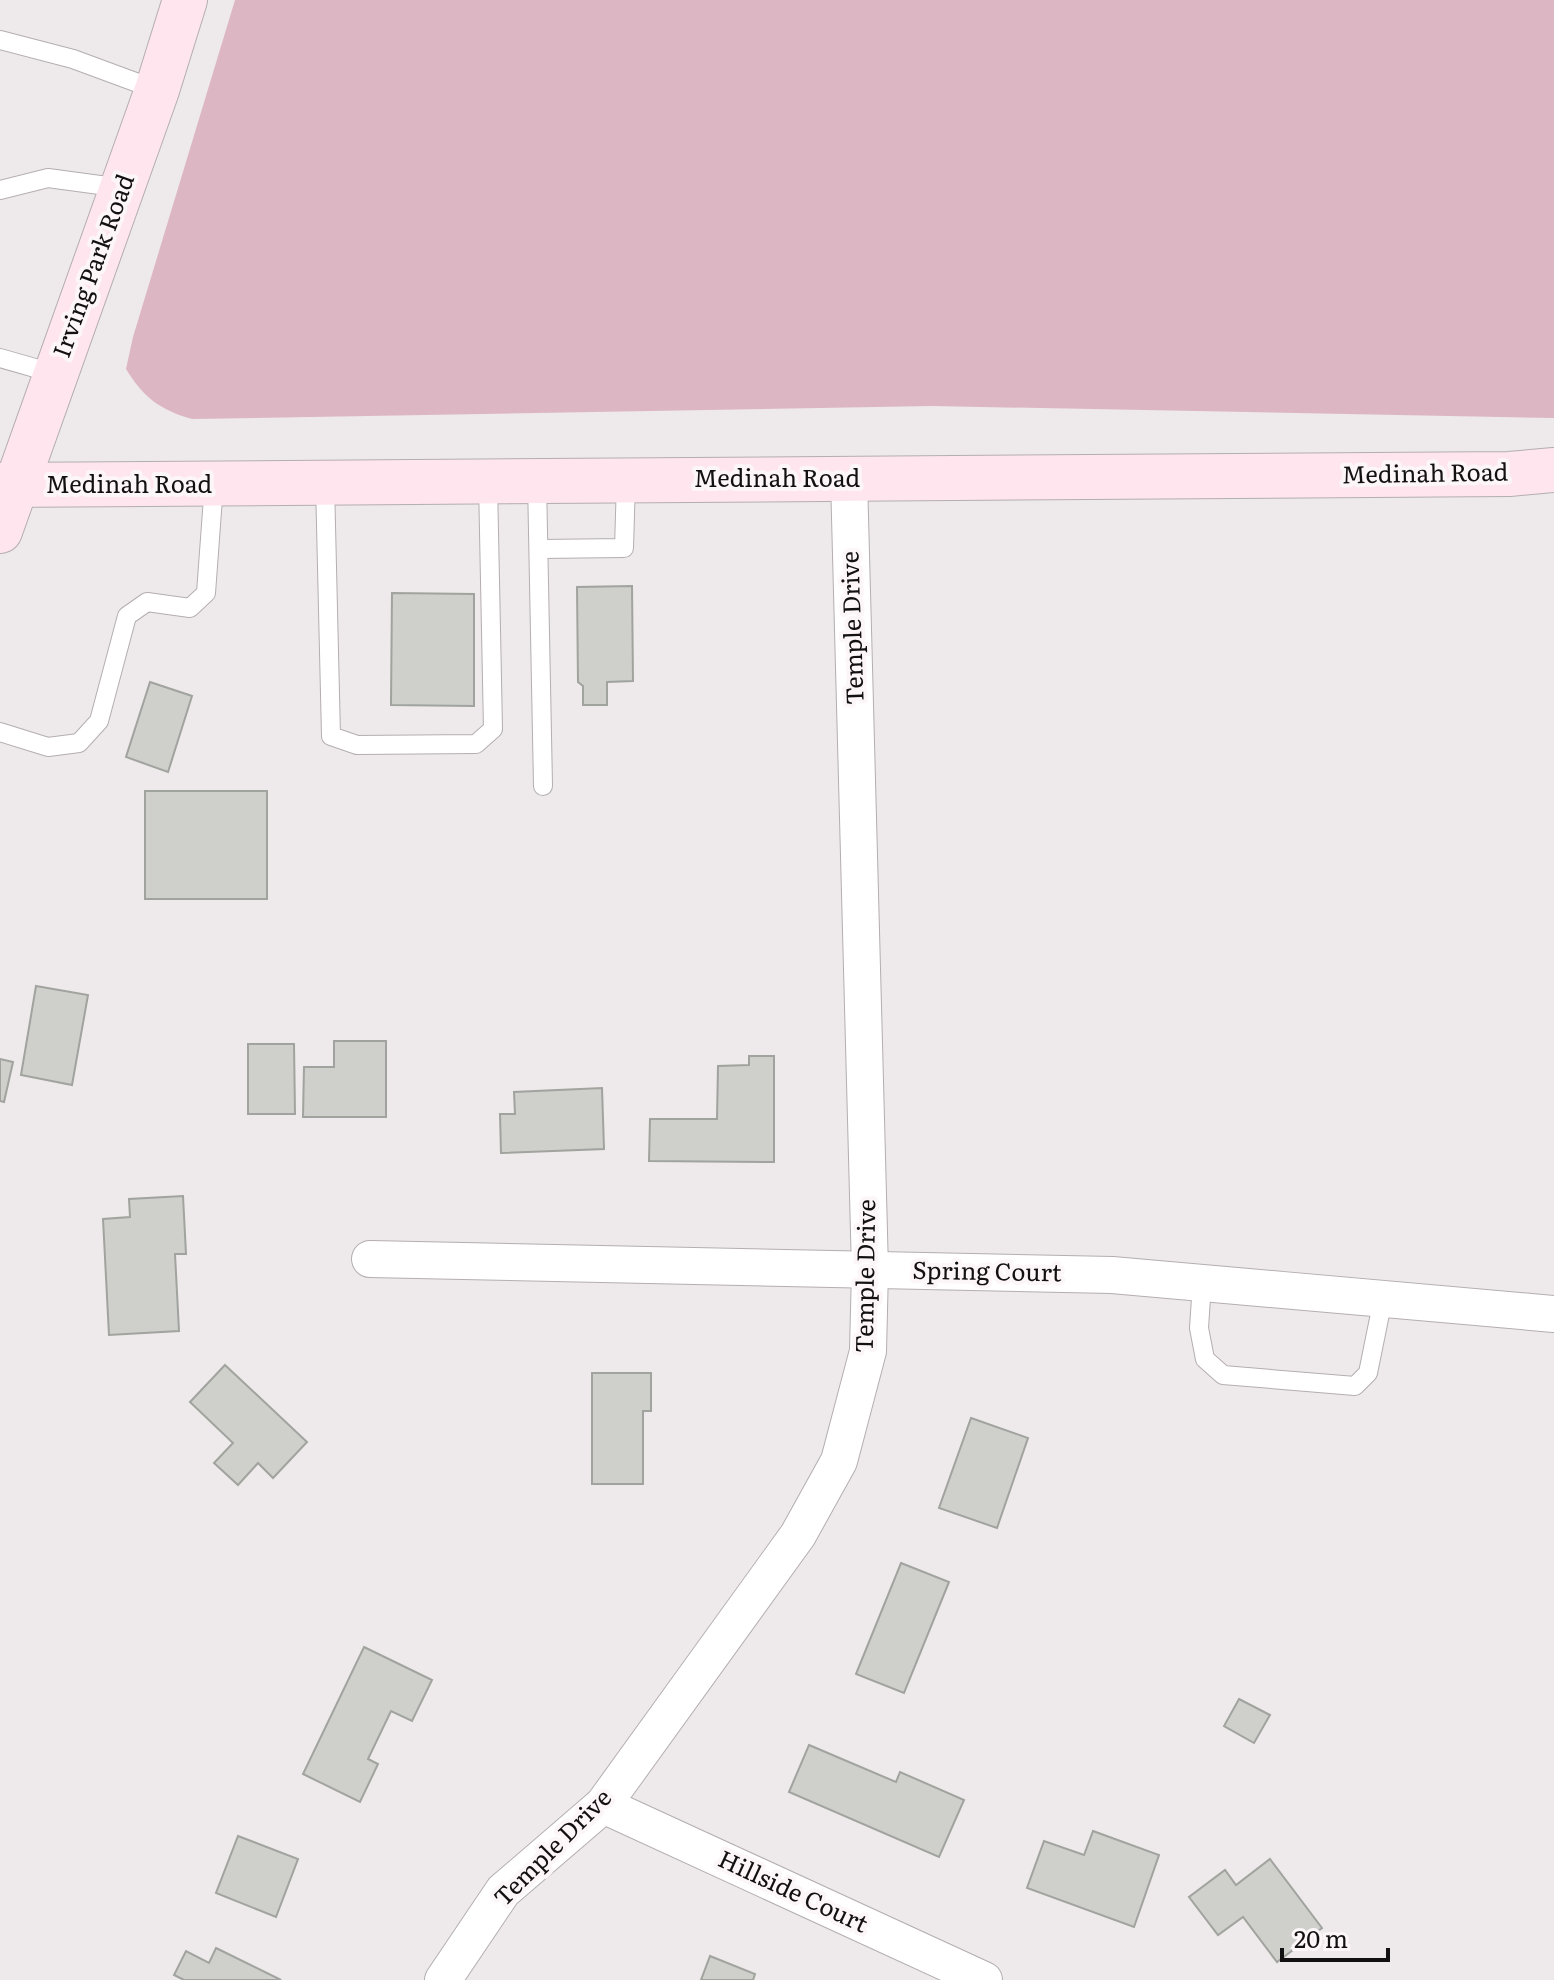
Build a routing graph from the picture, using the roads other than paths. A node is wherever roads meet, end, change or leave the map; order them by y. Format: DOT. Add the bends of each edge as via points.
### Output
graph roads {
  1 [pos="185,0"];
  2 [pos="0,40"];
  3 [pos="157,90"];
  4 [pos="122,188"];
  5 [pos="0,190"];
  6 [pos="0,358"];
  7 [pos="56,374"];
  8 [pos="1554,470"];
  9 [pos="849,479"];
  10 [pos="537,481"];
  11 [pos="626,481"];
  12 [pos="488,482"];
  13 [pos="325,483"];
  14 [pos="214,484"];
  15 [pos="8,486"];
  16 [pos="0,531"];
  17 [pos="540,549"];
  18 [pos="0,732"];
  19 [pos="543,786"];
  20 [pos="370,1259"];
  21 [pos="870,1270"];
  22 [pos="1202,1283"];
  23 [pos="1383,1299"];
  24 [pos="1554,1314"];
  25 [pos="603,1805"];
  26 [pos="443,1980"];
  27 [pos="984,1980"];
  1 -- 3 [label="main road, Irving Park Road"];
  2 -- 3 [label="lane" via="73,59"];
  3 -- 4 [label="main road, Irving Park Road"];
  4 -- 5 [label="lane" via="48,178"];
  4 -- 7 [label="main road, Irving Park Road"];
  6 -- 7 [label="lane"];
  7 -- 15 [label="main road, Irving Park Road"];
  8 -- 9 [label="main road, Medinah Road"];
  9 -- 11 [label="main road, Medinah Road"];
  9 -- 21 [label="street, Temple Drive"];
  10 -- 11 [label="main road, Medinah Road"];
  10 -- 12 [label="main road, Medinah Road"];
  10 -- 17 [label="lane"];
  11 -- 17 [label="lane" via="624,548"];
  12 -- 13 [label="main road, Medinah Road"];
  12 -- 13 [label="lane" via="493,729 476,744 372,745 331,736"];
  13 -- 14 [label="main road, Medinah Road"];
  14 -- 15 [label="main road, Medinah Road"];
  14 -- 18 [label="lane" via="206,593 190,608 147,602 127,616 99,721 79,743 48,747"];
  15 -- 16 [label="main road, Irving Park Road"];
  17 -- 19 [label="lane"];
  20 -- 21 [label="street, Spring Court"];
  21 -- 22 [label="street, Spring Court" via="1112,1275"];
  21 -- 25 [label="street, Temple Drive" via="868,1351 839,1461 798,1535"];
  22 -- 23 [label="street, Spring Court"];
  22 -- 23 [label="lane" via="1199,1328 1205,1359 1223,1375 1355,1386 1368,1373"];
  23 -- 24 [label="street, Spring Court"];
  25 -- 26 [label="street, Temple Drive" via="503,1891"];
  25 -- 27 [label="street, Hillside Court"];
}
